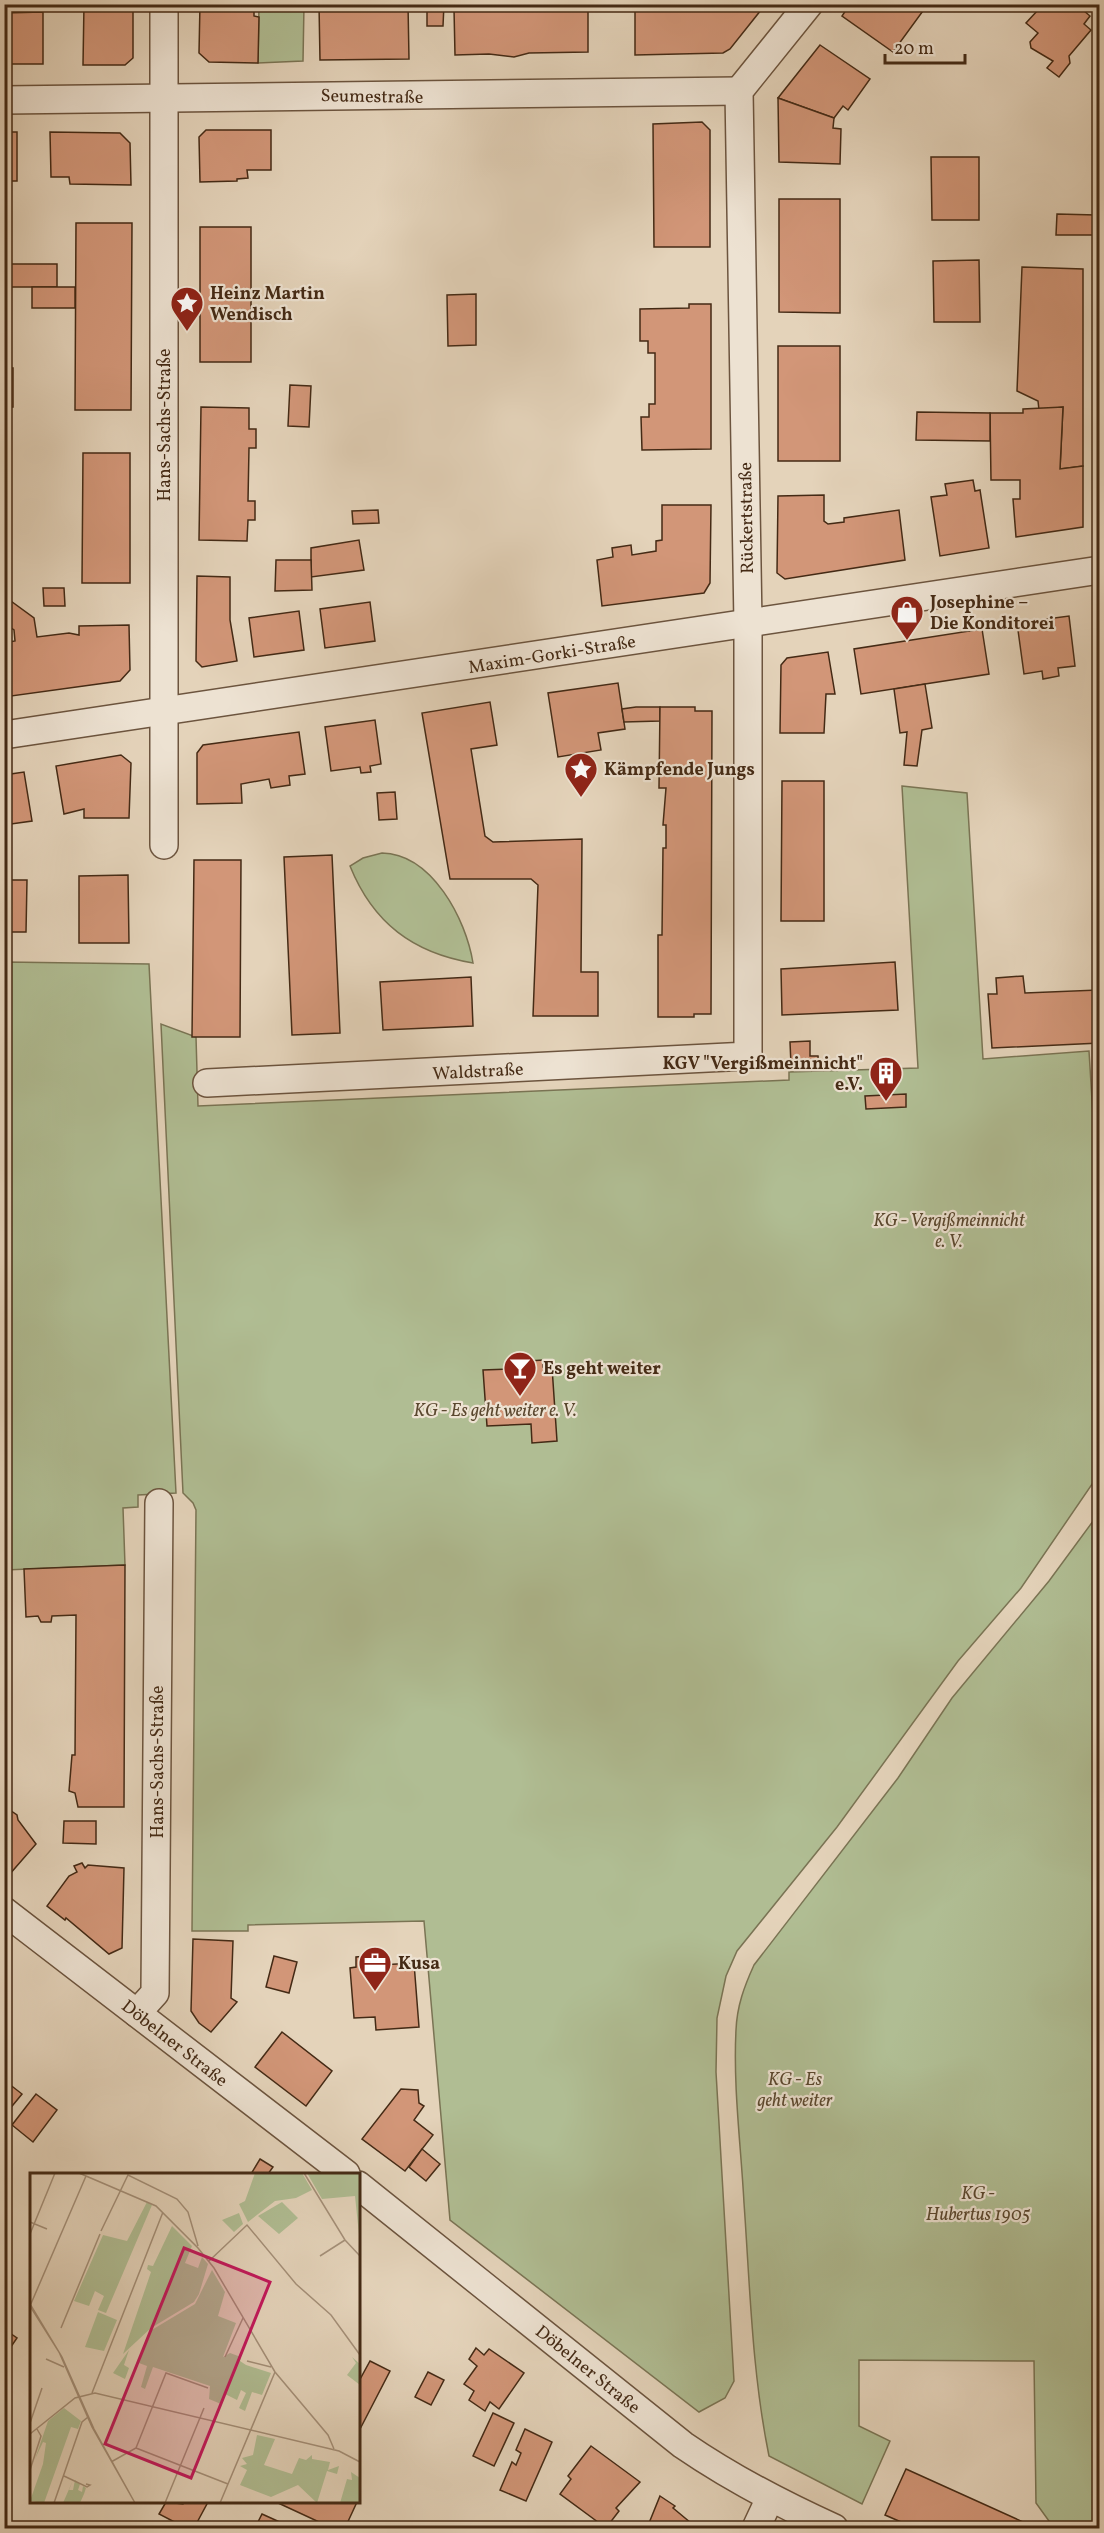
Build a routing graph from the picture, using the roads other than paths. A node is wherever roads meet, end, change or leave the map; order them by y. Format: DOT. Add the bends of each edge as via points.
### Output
graph roads {
  1 [pos="164,4"];
  2 [pos="809,4"];
  3 [pos="739,92"];
  4 [pos="162,98"];
  5 [pos="4,100"];
  6 [pos="1100,570"];
  7 [pos="748,624"];
  8 [pos="165,710"];
  9 [pos="4,735"];
  10 [pos="164,845"];
  11 [pos="748,1056"];
  12 [pos="207,1083"];
  13 [pos="159,1503"];
  14 [pos="4,1911"];
  15 [pos="137,2013"];
  16 [pos="343,2173"];
  17 [pos="360,2187"];
  18 [pos="770,2498"];
  19 [pos="756,2529"];
  20 [pos="834,2529"];
  1 -- 4 [label="street, Hans-Sachs-Straße"];
  2 -- 3 [label="street"];
  3 -- 4 [label="street, Seumestraße"];
  3 -- 7 [label="street, Rückertstraße"];
  4 -- 5 [label="street, Seumestraße"];
  4 -- 8 [label="street, Hans-Sachs-Straße"];
  6 -- 7 [label="street, Maxim-Gorki-Straße"];
  7 -- 8 [label="street, Maxim-Gorki-Straße"];
  7 -- 11 [label="street, Rückertstraße"];
  8 -- 9 [label="street, Maxim-Gorki-Straße"];
  8 -- 10 [label="street, Hans-Sachs-Straße"];
  11 -- 12 [label="street, Waldstraße"];
  13 -- 15 [label="street, Hans-Sachs-Straße" via="155,1993"];
  14 -- 15 [label="street, Döbelner Straße"];
  15 -- 16 [label="street, Döbelner Straße"];
  17 -- 18 [label="street, Döbelner Straße" via="683,2445 723,2473"];
  18 -- 19 [label="street"];
  18 -- 20 [label="street, Döbelner Straße"];
}
